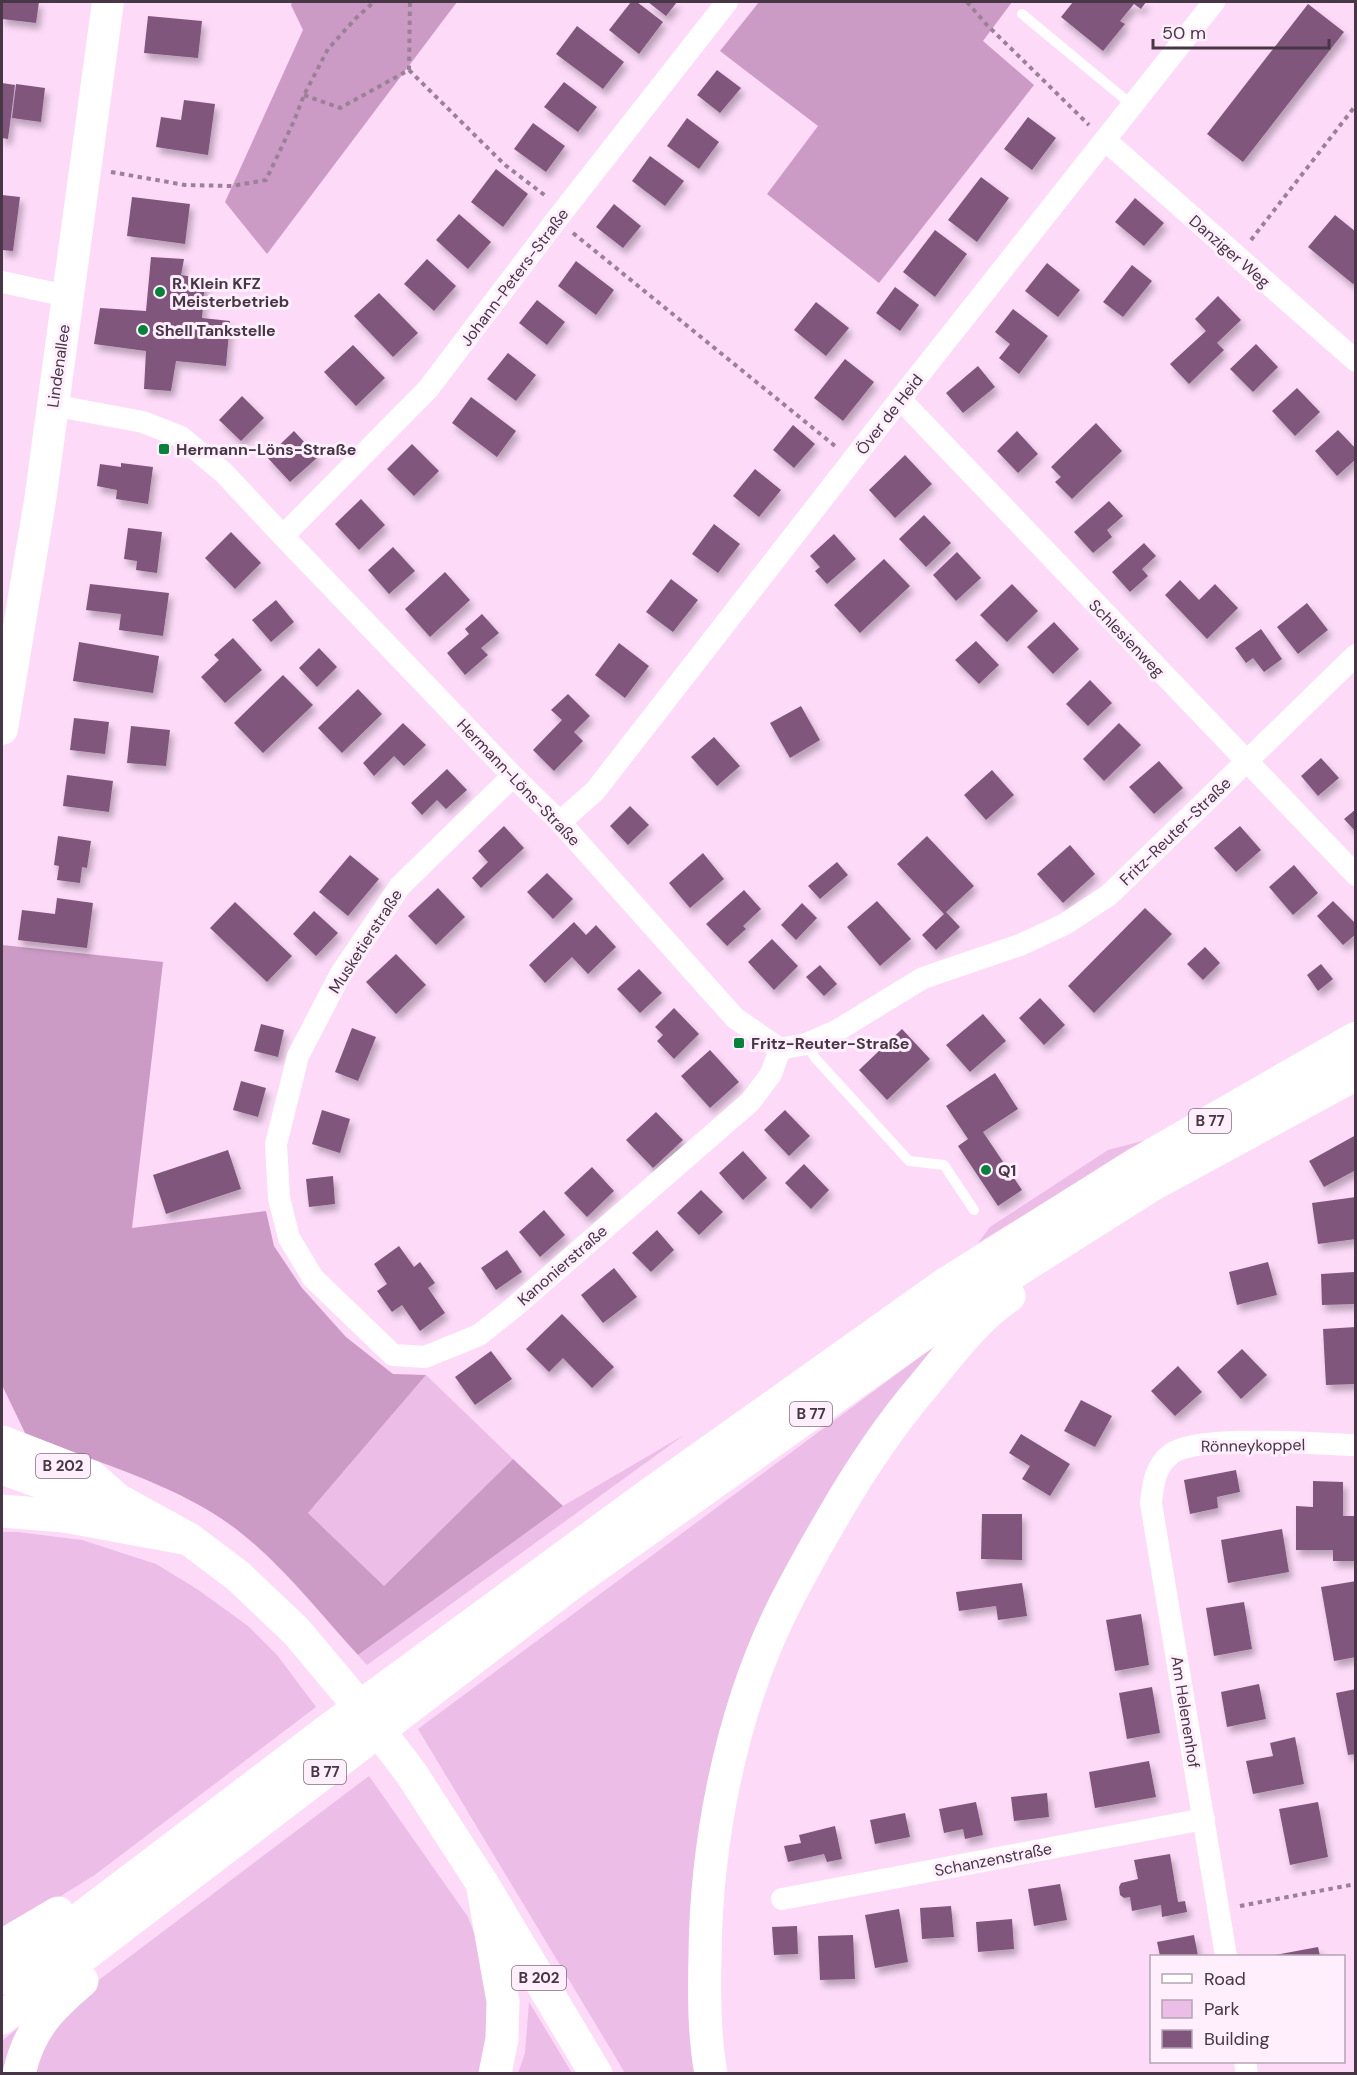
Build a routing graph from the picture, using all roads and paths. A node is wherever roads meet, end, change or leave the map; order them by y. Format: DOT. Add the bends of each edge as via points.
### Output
graph roads {
  1 [pos="108,2"];
  2 [pos="374,2"];
  3 [pos="410,2"];
  4 [pos="727,2"];
  5 [pos="967,2"];
  6 [pos="1214,2"];
  7 [pos="1022,14"];
  8 [pos="409,70"];
  9 [pos="304,95"];
  10 [pos="1132,105"];
  11 [pos="1356,105"];
  12 [pos="1105,140"];
  13 [pos="85,168"];
  14 [pos="561,215"];
  15 [pos="1237,257"];
  16 [pos="2,282"];
  17 [pos="67,296"];
  18 [pos="1356,361"];
  19 [pos="900,399"];
  20 [pos="52,405"];
  21 [pos="853,460"];
  22 [pos="283,536"];
  23 [pos="1356,655"];
  24 [pos="2,729"];
  25 [pos="1247,761"];
  26 [pos="513,776"];
  27 [pos="560,822"];
  28 [pos="1356,875"];
  29 [pos="1356,1038"];
  30 [pos="806,1044"];
  31 [pos="780,1049"];
  32 [pos="1356,1074"];
  33 [pos="1150,1186"];
  34 [pos="974,1210"];
  35 [pos="313,1278"];
  36 [pos="2,1442"];
  37 [pos="1356,1445"];
  38 [pos="2,1468"];
  39 [pos="1158,1468"];
  40 [pos="118,1500"];
  41 [pos="2,1511"];
  42 [pos="189,1539"];
  43 [pos="1203,1819"];
  44 [pos="206,1825"];
  45 [pos="482,1883"];
  46 [pos="1356,1884"];
  47 [pos="169,1891"];
  48 [pos="782,1899"];
  49 [pos="1218,1910"];
  50 [pos="2,1946"];
  51 [pos="1226,1955"];
  52 [pos="2,1978"];
  53 [pos="2,2018"];
  54 [pos="19,2073"];
  55 [pos="495,2073"];
  56 [pos="596,2073"];
  57 [pos="711,2073"];
  1 -- 13 [label="street, Lindenallee"];
  2 -- 9 [label="path" via="328,49"];
  3 -- 8 [label="path"];
  4 -- 14 [label="street, Johann-Peters-Straße"];
  5 -- 12 [label="path"];
  6 -- 10 [label="street, Över de Heid"];
  7 -- 10 [label="lane"];
  8 -- 9 [label="path" via="340,108"];
  8 -- 14 [label="path"];
  9 -- 13 [label="path" via="266,180 232,186 185,185"];
  10 -- 12 [label="street, Över de Heid"];
  11 -- 15 [label="path"];
  12 -- 15 [label="street, Danziger Weg"];
  12 -- 19 [label="street, Över de Heid"];
  13 -- 17 [label="street, Lindenallee"];
  14 -- 21 [label="path"];
  14 -- 22 [label="street, Johann-Peters-Straße" via="428,389"];
  15 -- 18 [label="street, Danziger Weg"];
  16 -- 17 [label="street"];
  17 -- 20 [label="street, Lindenallee"];
  19 -- 21 [label="street, Över de Heid"];
  19 -- 25 [label="street, Schlesienweg"];
  20 -- 22 [label="street, Hermann-Löns-Straße" via="143,422 181,437 224,473"];
  20 -- 24 [label="street, Lindenallee"];
  21 -- 27 [label="street, Över de Heid" via="595,791"];
  22 -- 26 [label="street, Hermann-Löns-Straße"];
  23 -- 25 [label="street, Fritz-Reuter-Straße"];
  25 -- 28 [label="street, Schlesienweg"];
  25 -- 30 [label="street, Fritz-Reuter-Straße" via="1109,895 1074,918 1020,945 923,978 837,1030"];
  26 -- 27 [label="street, Hermann-Löns-Straße"];
  26 -- 35 [label="street, Musketierstraße" via="400,886 340,975 298,1056 276,1144 279,1198 289,1238"];
  27 -- 31 [label="street, Hermann-Löns-Straße" via="735,1018"];
  29 -- 44 [label="main road, B 77" via="1138,1164 944,1285 650,1494"];
  30 -- 31 [label="street"];
  30 -- 34 [label="lane" via="909,1161 944,1165"];
  31 -- 35 [label="street, Kanonierstraße" via="771,1074 750,1102 479,1335 425,1357 393,1355"];
  32 -- 33 [label="main road, B 77"];
  33 -- 47 [label="main road, B 77" via="983,1292 576,1580"];
  33 -- 57 [label="main road" via="1101,1236 996,1305 966,1335 898,1416 861,1471 778,1619 749,1693 727,1768 712,1842 704,1979"];
  36 -- 40 [label="main road, B 202" via="92,1477"];
  37 -- 39 [label="street, Rönneykoppel" via="1227,1442 1188,1446 1172,1453"];
  38 -- 40 [label="main road, B 202" via="88,1499"];
  39 -- 43 [label="street, Am Helenenhof" via="1151,1503"];
  40 -- 42 [label="main road, B 202"];
  41 -- 42 [label="main road" via="64,1516"];
  42 -- 45 [label="main road, B 202" via="259,1594 325,1664 411,1773"];
  43 -- 48 [label="street, Schanzenstraße"];
  43 -- 49 [label="street, Am Helenenhof"];
  44 -- 50 [label="main road"];
  44 -- 52 [label="main road, B 77"];
  45 -- 55 [label="main road" via="503,2001 502,2039"];
  45 -- 56 [label="main road, B 202"];
  46 -- 49 [label="path"];
  47 -- 53 [label="main road, B 77"];
  47 -- 54 [label="main road" via="88,1977 41,2019"];
  49 -- 51 [label="street, Am Helenenhof"];
}
